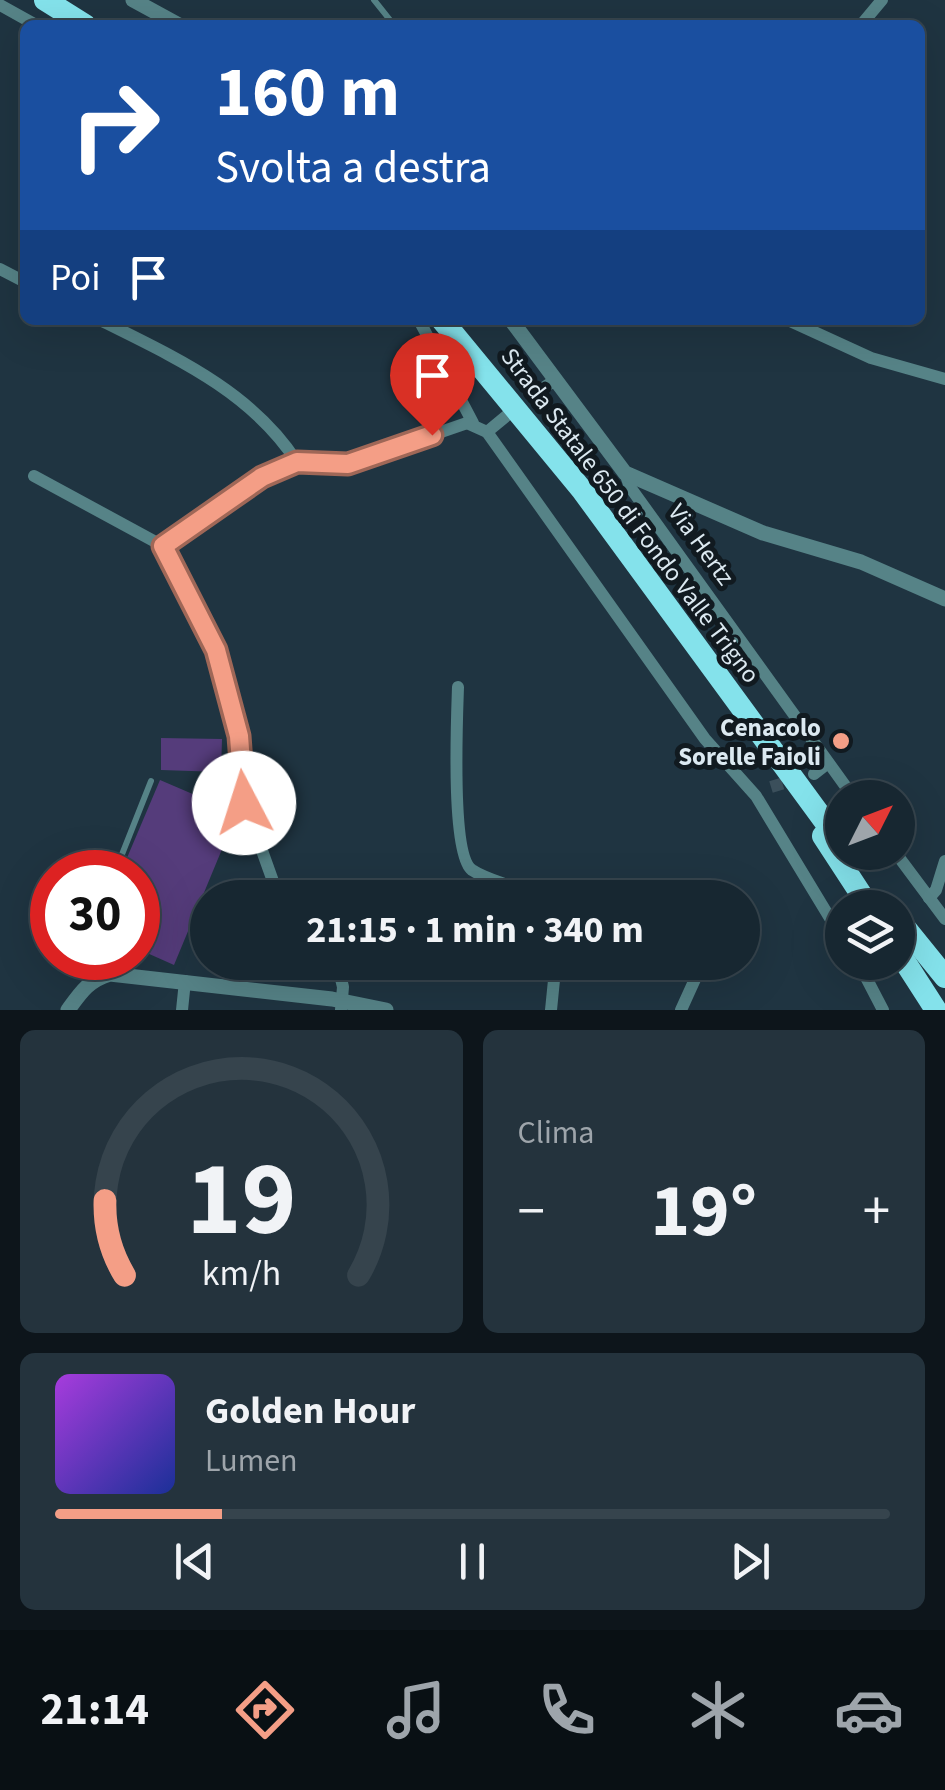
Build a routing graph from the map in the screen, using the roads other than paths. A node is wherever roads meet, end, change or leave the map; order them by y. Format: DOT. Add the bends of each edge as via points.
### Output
graph roads {
  1 [pos="44,0"];
  2 [pos="133,0"];
  3 [pos="374,0"];
  4 [pos="882,0"];
  5 [pos="0,5"];
  6 [pos="27,20"];
  7 [pos="78,20"];
  8 [pos="170,20"];
  9 [pos="390,20"];
  10 [pos="865,20"];
  11 [pos="109,325"];
  12 [pos="422,325"];
  13 [pos="446,325"];
  14 [pos="515,325"];
  15 [pos="799,325"];
  16 [pos="945,378"];
  17 [pos="554,380"];
  18 [pos="533,396"];
  19 [pos="511,412"];
  20 [pos="472,423"];
  21 [pos="487,432"];
  22 [pos="297,462"];
  23 [pos="625,473"];
  24 [pos="34,476"];
  25 [pos="163,546"];
  26 [pos="945,599"];
  27 [pos="458,687"];
  28 [pos="828,763"];
  29 [pos="841,780"];
  30 [pos="151,781"];
  31 [pos="808,781"];
  32 [pos="771,787"];
  33 [pos="756,796"];
  34 [pos="825,813"];
  35 [pos="124,850"];
  36 [pos="945,861"];
  37 [pos="908,870"];
  38 [pos="272,880"];
  39 [pos="501,880"];
  40 [pos="858,890"];
  41 [pos="929,898"];
  42 [pos="825,910"];
  43 [pos="945,918"];
  44 [pos="915,940"];
  45 [pos="915,977"];
  46 [pos="945,977"];
  47 [pos="160,979"];
  48 [pos="93,980"];
  49 [pos="339,980"];
  50 [pos="554,980"];
  51 [pos="695,980"];
  52 [pos="867,980"];
  53 [pos="185,981"];
  54 [pos="342,1006"];
  55 [pos="68,1010"];
  56 [pos="182,1010"];
  57 [pos="386,1010"];
  58 [pos="550,1010"];
  59 [pos="681,1010"];
  60 [pos="883,1010"];
  61 [pos="936,1010"];
  1 -- 7 [label="highway"];
  2 -- 8 [label="street"];
  3 -- 9 [label="lane"];
  4 -- 10 [label="street"];
  5 -- 6 [label="street"];
  11 -- 22 [label="street" via="224,388 272,428"];
  12 -- 20 [label="street"];
  13 -- 31 [label="highway, Strada Statale 650 di Fondo Valle Trigno"];
  14 -- 17 [label="street, Via Hertz"];
  15 -- 16 [label="street" via="872,358"];
  17 -- 18 [label="street"];
  17 -- 23 [label="street, Via Hertz"];
  19 -- 21 [label="street"];
  20 -- 21 [label="street"];
  20 -- 22 [label="street" via="348,464"];
  21 -- 33 [label="street" via="705,740"];
  22 -- 25 [label="street" via="262,477"];
  23 -- 26 [label="street" via="750,528 861,562"];
  23 -- 28 [label="street, Via Hertz"];
  24 -- 25 [label="street"];
  25 -- 38 [label="street" via="216,650 239,736 244,803"];
  27 -- 39 [label="street" via="465,862"];
  28 -- 29 [label="street, Via Hertz"];
  28 -- 31 [label="street"];
  30 -- 35 [label="lane"];
  31 -- 34 [label="highway, Strada Statale 650 di Fondo Valle Trigno"];
  31 -- 40 [label="highway" via="826,840"];
  32 -- 33 [label="street"];
  33 -- 42 [label="street"];
  36 -- 41 [label="street"];
  37 -- 41 [label="street"];
  41 -- 43 [label="street"];
  44 -- 46 [label="highway"];
  45 -- 61 [label="highway"];
  47 -- 53 [label="street"];
  48 -- 55 [label="street"];
  49 -- 54 [label="street"];
  50 -- 58 [label="street"];
  51 -- 59 [label="street"];
  52 -- 60 [label="street"];
  53 -- 54 [label="street"];
  53 -- 56 [label="street"];
  54 -- 57 [label="street"];
}
